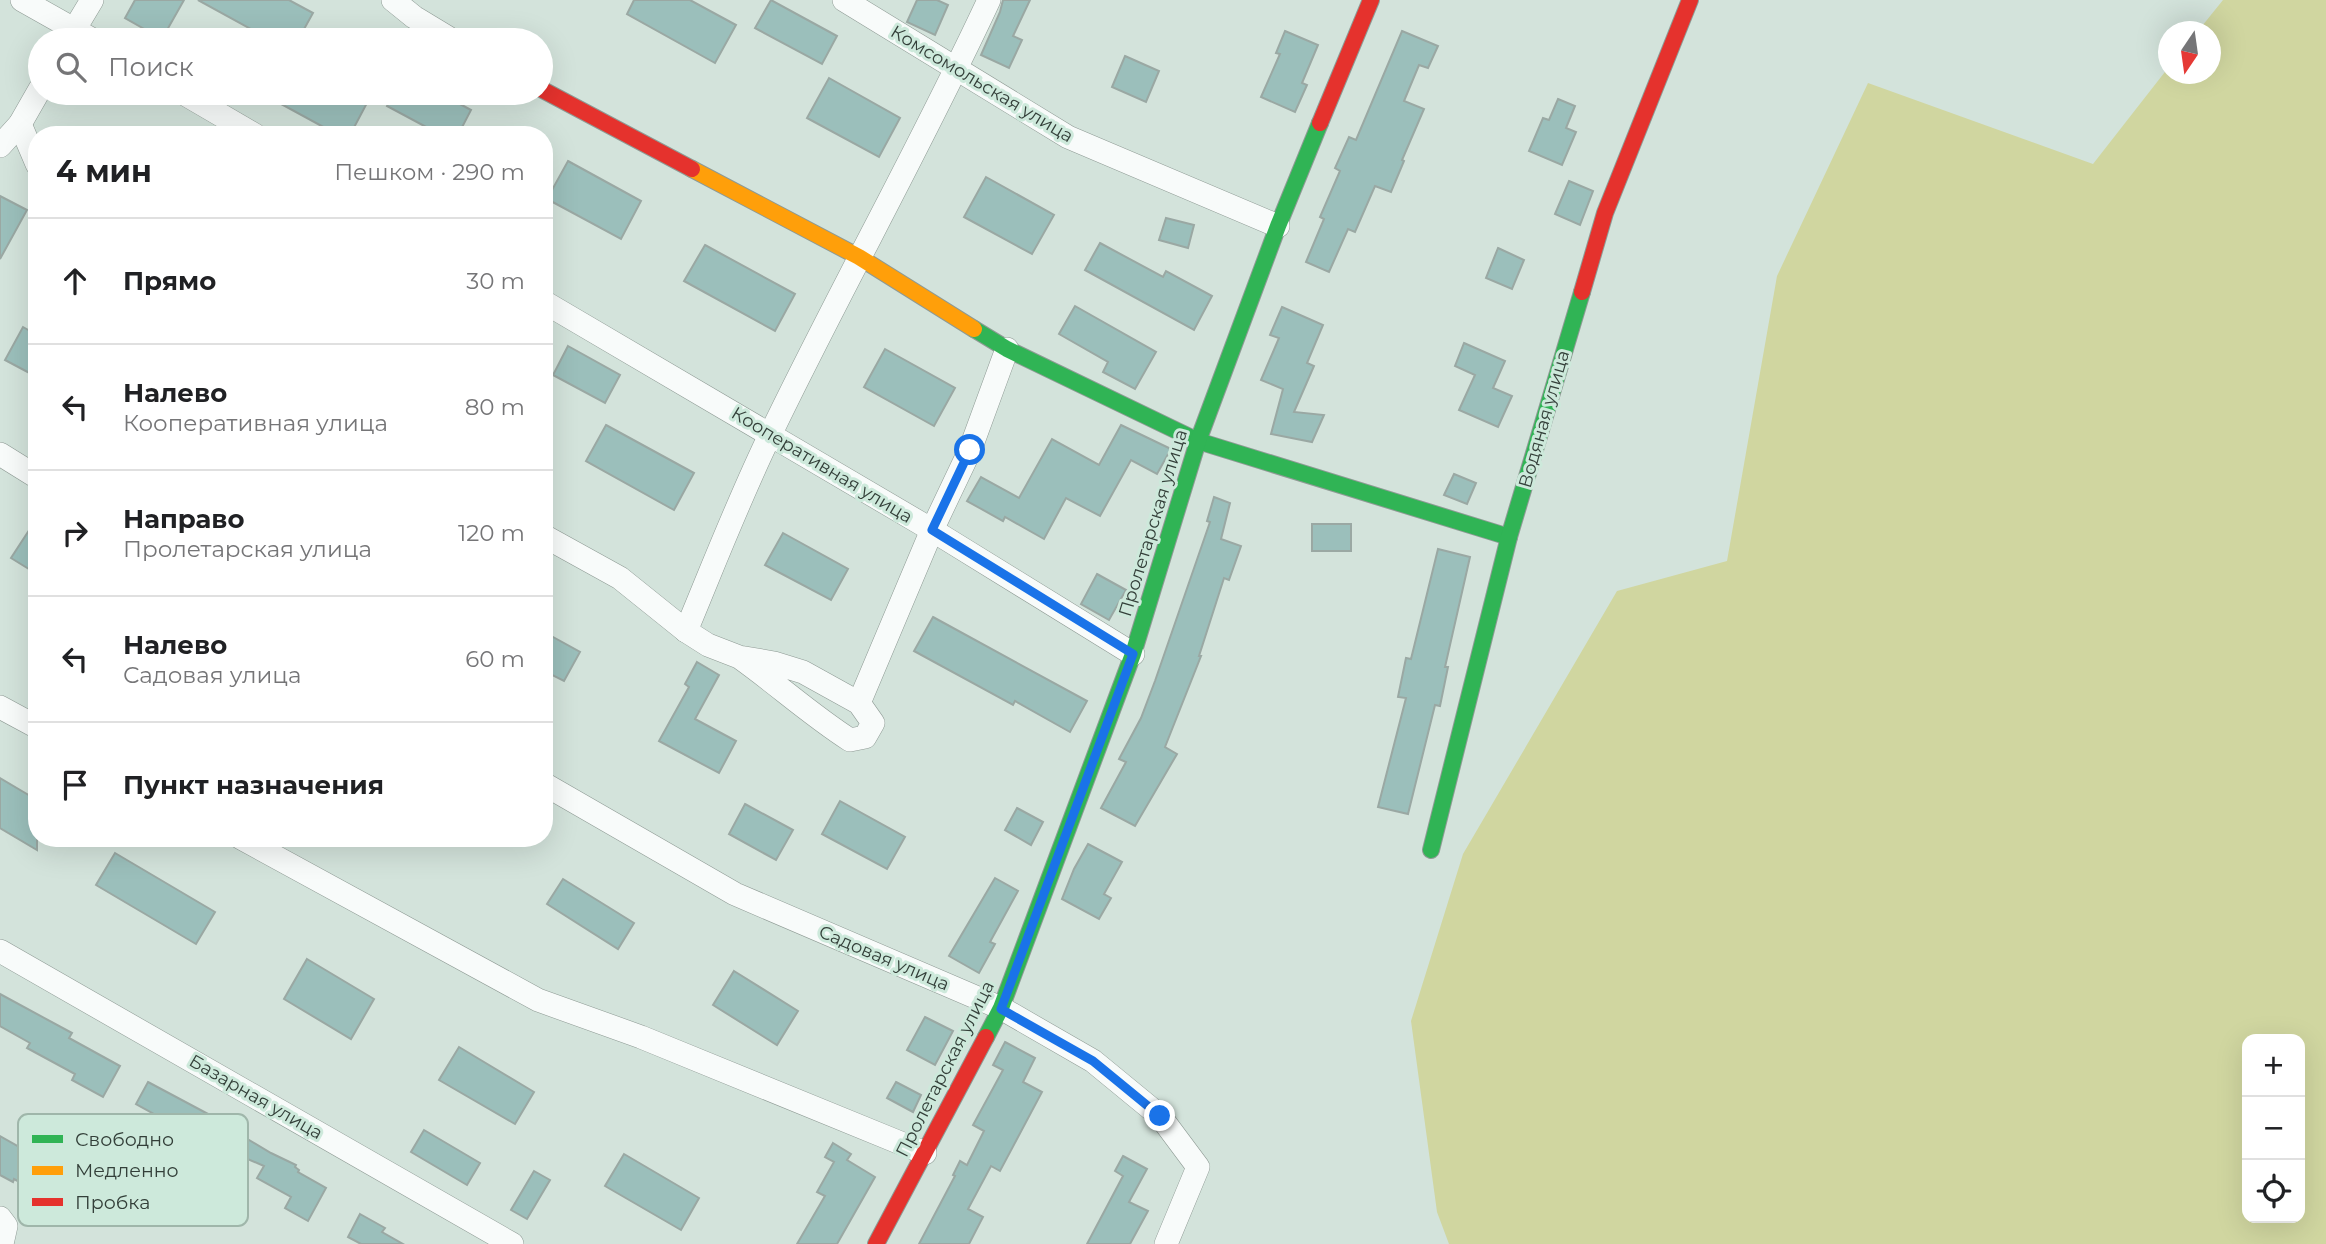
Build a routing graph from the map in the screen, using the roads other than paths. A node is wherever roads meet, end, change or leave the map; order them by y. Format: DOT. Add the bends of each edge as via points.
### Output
graph roads {
  1 [pos="22,0"];
  2 [pos="92,0"];
  3 [pos="393,0"];
  4 [pos="844,0"];
  5 [pos="989,0"];
  6 [pos="1371,0"];
  7 [pos="1690,0"];
  8 [pos="65,28"];
  9 [pos="82,28"];
  10 [pos="432,28"];
  11 [pos="956,70"];
  12 [pos="553,95"];
  13 [pos="31,105"];
  14 [pos="204,105"];
  15 [pos="20,124"];
  16 [pos="240,126"];
  17 [pos="28,143"];
  18 [pos="0,146"];
  19 [pos="1278,226"];
  20 [pos="859,257"];
  21 [pos="553,307"];
  22 [pos="1007,349"];
  23 [pos="770,434"];
  24 [pos="1198,441"];
  25 [pos="0,454"];
  26 [pos="28,471"];
  27 [pos="932,530"];
  28 [pos="1509,537"];
  29 [pos="553,541"];
  30 [pos="686,631"];
  31 [pos="1133,654"];
  32 [pos="739,657"];
  33 [pos="859,703"];
  34 [pos="0,708"];
  35 [pos="28,722"];
  36 [pos="553,789"];
  37 [pos="258,847"];
  38 [pos="1431,850"];
  39 [pos="0,951"];
  40 [pos="1001,1009"];
  41 [pos="925,1153"];
  42 [pos="0,1218"];
  43 [pos="2,1244"];
  44 [pos="512,1244"];
  45 [pos="876,1244"];
  46 [pos="1166,1244"];
  1 -- 8 [label="street"];
  2 -- 9 [label="street"];
  3 -- 10 [label="street"];
  4 -- 11 [label="street, Комсомольская улица"];
  5 -- 11 [label="street"];
  6 -- 19 [label="street, Пролетарская улица"];
  7 -- 28 [label="street, Водяная улица" via="1605,213"];
  11 -- 19 [label="street, Комсомольская улица" via="1068,137"];
  11 -- 20 [label="street"];
  12 -- 20 [label="street"];
  13 -- 15 [label="street"];
  14 -- 16 [label="street"];
  15 -- 17 [label="street"];
  15 -- 18 [label="street"];
  19 -- 24 [label="street, Пролетарская улица"];
  20 -- 22 [label="street"];
  20 -- 23 [label="street"];
  21 -- 23 [label="street, Кооперативная улица"];
  22 -- 24 [label="street"];
  22 -- 27 [label="street" via="970,450"];
  23 -- 27 [label="street, Кооперативная улица"];
  23 -- 30 [label="street"];
  24 -- 28 [label="street"];
  24 -- 31 [label="street, Пролетарская улица"];
  25 -- 26 [label="street"];
  27 -- 31 [label="street, Кооперативная улица"];
  27 -- 33 [label="street"];
  28 -- 38 [label="street, Водяная улица"];
  29 -- 30 [label="street" via="620,578"];
  30 -- 32 [label="street"];
  31 -- 40 [label="street, Пролетарская улица"];
  32 -- 33 [label="street" via="803,672"];
  32 -- 33 [label="street" via="850,740 865,737 873,723"];
  34 -- 35 [label="street"];
  36 -- 40 [label="street, Садовая улица" via="735,894"];
  37 -- 41 [label="street" via="538,1000"];
  39 -- 44 [label="street, Базарная улица"];
  40 -- 41 [label="street, Пролетарская улица"];
  40 -- 46 [label="street, Садовая улица" via="1093,1061 1160,1116 1198,1167"];
  41 -- 45 [label="street, Пролетарская улица"];
  42 -- 43 [label="street" via="6,1226"];
}
